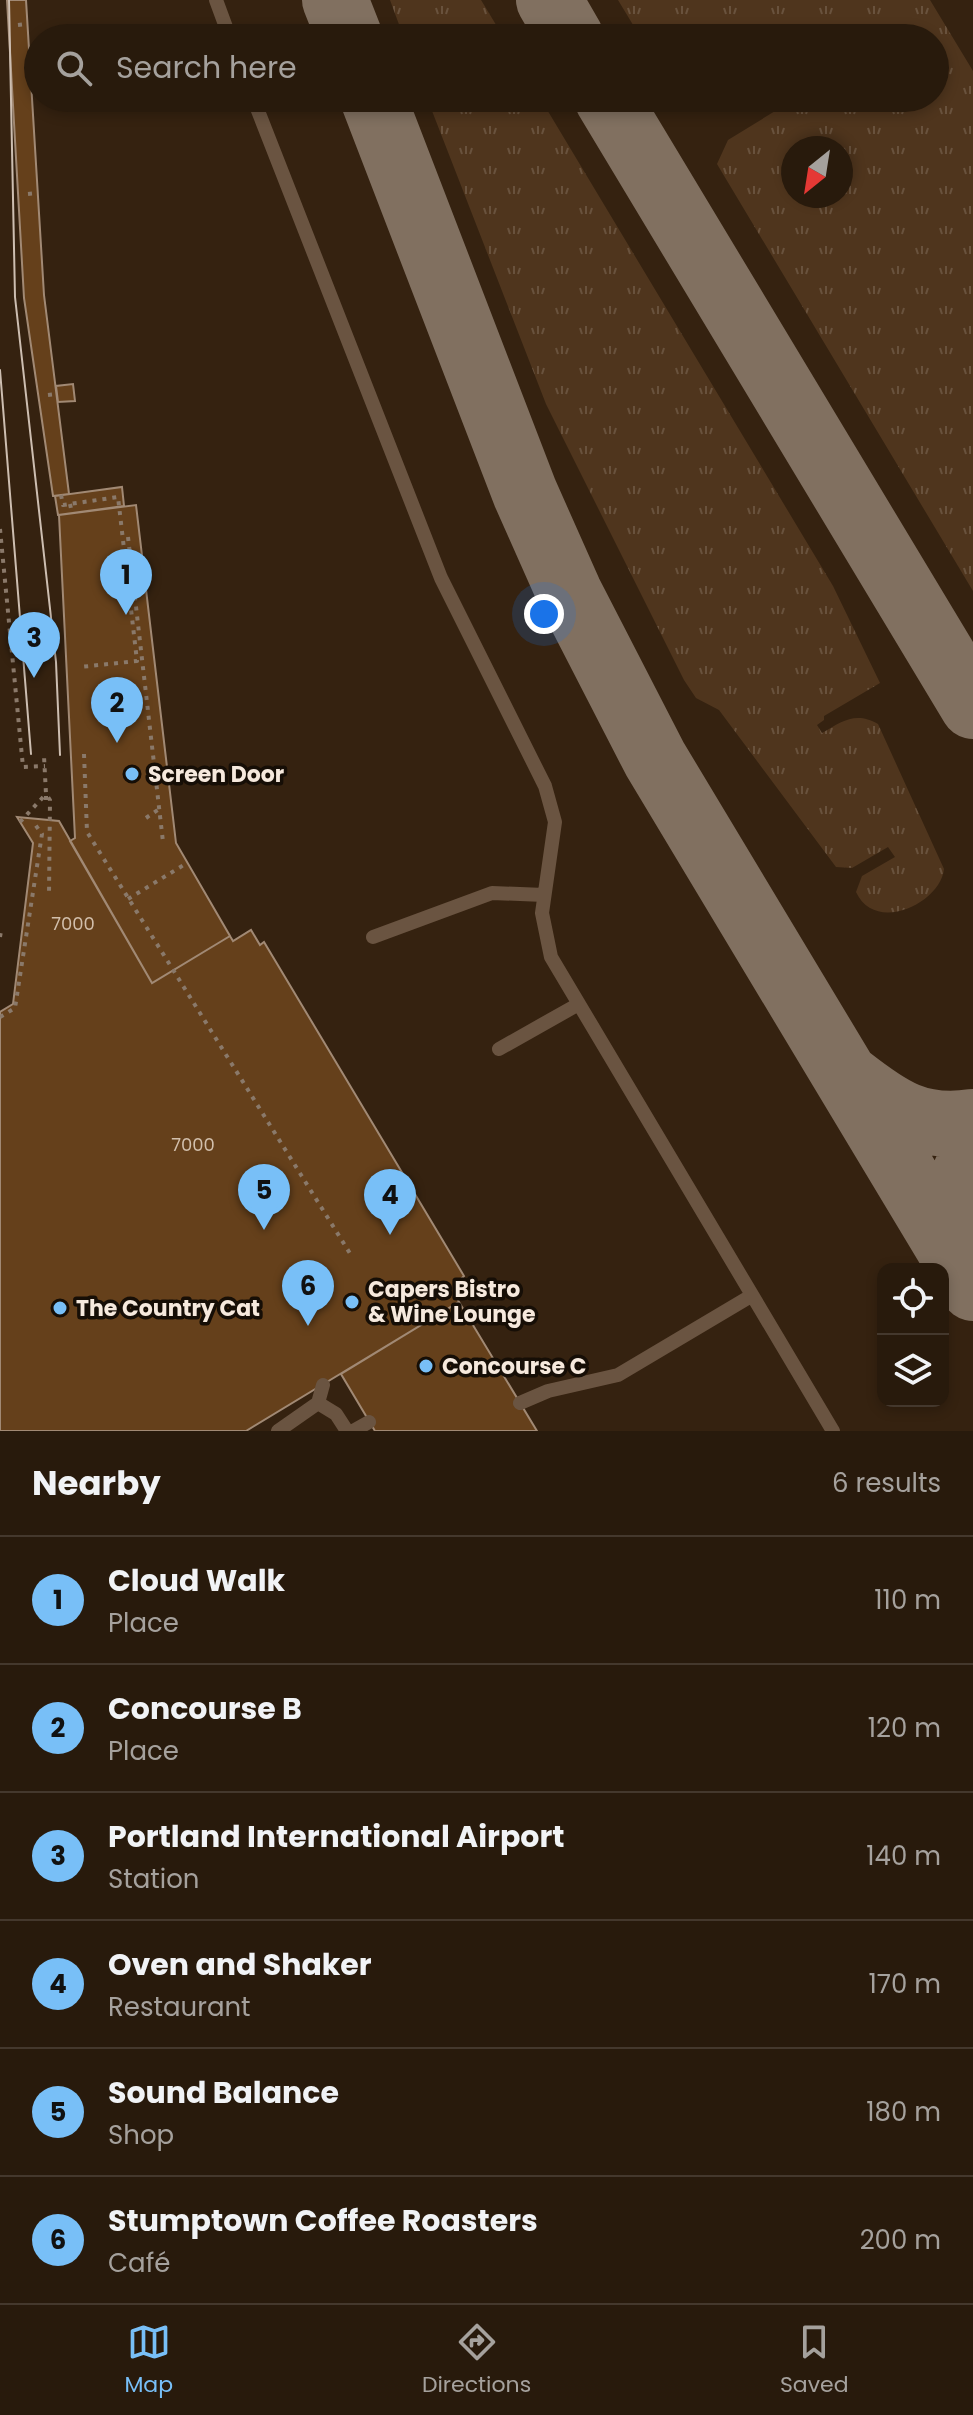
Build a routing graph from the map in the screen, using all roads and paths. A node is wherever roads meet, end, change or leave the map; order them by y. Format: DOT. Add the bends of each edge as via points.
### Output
graph roads {
  1 [pos="216,0"];
  2 [pos="24,24"];
  3 [pos="225,24"];
  4 [pos="18,25"];
  5 [pos="258,112"];
  6 [pos="38,193"];
  7 [pos="28,194"];
  8 [pos="57,394"];
  9 [pos="48,395"];
  10 [pos="61,495"];
  11 [pos="70,504"];
  12 [pos="72,513"];
  13 [pos="0,529"];
  14 [pos="128,537"];
  15 [pos="80,667"];
  16 [pos="84,754"];
  17 [pos="44,756"];
  18 [pos="45,766"];
  19 [pos="46,794"];
  20 [pos="46,800"];
  21 [pos="159,809"];
  22 [pos="146,818"];
  23 [pos="20,822"];
  24 [pos="34,823"];
  25 [pos="163,842"];
  26 [pos="187,863"];
  27 [pos="49,894"];
  28 [pos="544,895"];
  29 [pos="128,899"];
  30 [pos="373,937"];
  31 [pos="577,1005"];
  32 [pos="0,1017"];
  33 [pos="499,1049"];
  34 [pos="351,1255"];
  35 [pos="751,1296"];
  36 [pos="323,1385"];
  37 [pos="318,1403"];
  38 [pos="520,1403"];
  39 [pos="369,1422"];
  40 [pos="278,1431"];
  41 [pos="350,1431"];
  42 [pos="833,1431"];
  1 -- 3 [label="lane"];
  2 -- 4 [label="path"];
  5 -- 28 [label="lane" via="435,564 545,786 555,822"];
  6 -- 7 [label="path"];
  8 -- 9 [label="path"];
  10 -- 11 [label="path" via="63,505"];
  11 -- 12 [label="path"];
  11 -- 15 [label="path" via="118,497 137,661"];
  13 -- 18 [label="path" via="23,767"];
  14 -- 21 [label="path"];
  16 -- 29 [label="path" via="87,832"];
  17 -- 18 [label="path"];
  18 -- 19 [label="path"];
  19 -- 20 [label="path"];
  19 -- 23 [label="path"];
  19 -- 27 [label="path"];
  21 -- 22 [label="path"];
  21 -- 25 [label="path"];
  24 -- 32 [label="path" via="42,834 15,1008"];
  26 -- 29 [label="path"];
  28 -- 30 [label="lane" via="492,893"];
  28 -- 31 [label="lane" via="542,913 551,957"];
  29 -- 34 [label="path"];
  31 -- 33 [label="lane"];
  31 -- 35 [label="lane"];
  35 -- 38 [label="lane" via="618,1375"];
  35 -- 42 [label="lane"];
  36 -- 37 [label="lane"];
  37 -- 40 [label="lane"];
  37 -- 41 [label="lane"];
  39 -- 41 [label="lane"];
}
